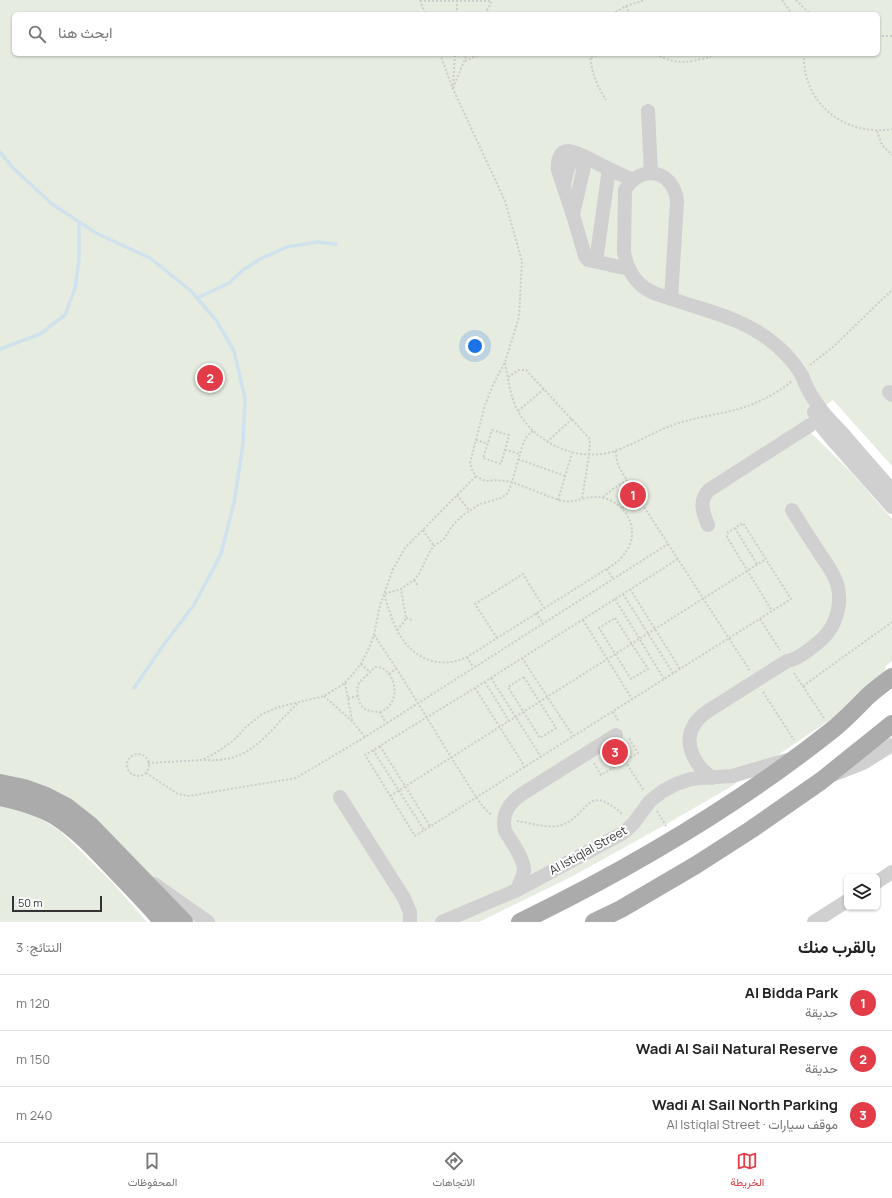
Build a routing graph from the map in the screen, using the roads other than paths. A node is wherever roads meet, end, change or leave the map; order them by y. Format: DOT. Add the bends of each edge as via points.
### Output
graph roads {
  1 [pos="648,111"];
  2 [pos="583,157"];
  3 [pos="609,169"];
  4 [pos="651,173"];
  5 [pos="633,180"];
  6 [pos="573,214"];
  7 [pos="596,261"];
  8 [pos="629,269"];
  9 [pos="671,299"];
  10 [pos="803,380"];
  11 [pos="820,424"];
  12 [pos="892,477"];
  13 [pos="892,490"];
  14 [pos="892,507"];
  15 [pos="790,512"];
  16 [pos="711,524"];
  17 [pos="892,677"];
  18 [pos="892,724"];
  19 [pos="619,731"];
  20 [pos="892,746"];
  21 [pos="799,755"];
  22 [pos="712,778"];
  23 [pos="821,781"];
  24 [pos="0,783"];
  25 [pos="0,797"];
  26 [pos="340,797"];
  27 [pos="134,870"];
  28 [pos="892,872"];
  29 [pos="880,880"];
  30 [pos="517,890"];
  31 [pos="844,903"];
  32 [pos="616,915"];
  33 [pos="163,922"];
  34 [pos="184,922"];
  35 [pos="208,922"];
  36 [pos="410,922"];
  37 [pos="442,922"];
  38 [pos="520,922"];
  39 [pos="594,922"];
  40 [pos="814,922"];
  1 -- 4 [label="street"];
  2 -- 3 [label="street"];
  2 -- 6 [label="street"];
  2 -- 6 [label="street" via="574,159 568,166 564,185"];
  3 -- 5 [label="street"];
  3 -- 7 [label="street"];
  4 -- 5 [label="street" via="640,175"];
  4 -- 9 [label="street" via="669,181 676,194"];
  5 -- 8 [label="street" via="625,190 624,252"];
  6 -- 7 [label="street" via="585,256 588,260"];
  7 -- 8 [label="street"];
  8 -- 9 [label="street" via="646,289"];
  9 -- 10 [label="street" via="750,327 774,343"];
  10 -- 11 [label="street"];
  10 -- 12 [label="street"];
  10 -- 13 [label="street" via="820,409"];
  11 -- 14 [label="street"];
  11 -- 16 [label="street" via="705,493 702,508"];
  15 -- 22 [label="street" via="833,574 838,587 839,604 835,620 822,639 798,657 787,661 708,711 693,725 689,736 691,748 700,767"];
  17 -- 21 [label="main road, Al Istiqlal Street" via="832,730"];
  18 -- 23 [label="main road"];
  19 -- 30 [label="street" via="511,802 504,816 505,831 523,865"];
  20 -- 23 [label="street" via="863,763"];
  21 -- 22 [label="street, Al Istiqlal Street" via="732,776"];
  21 -- 38 [label="main road, Al Istiqlal Street" via="674,839"];
  22 -- 30 [label="street, Al Istiqlal Street" via="691,779 669,787 650,801 633,824 622,833"];
  23 -- 32 [label="main road" via="746,833"];
  24 -- 27 [label="main road" via="24,788 67,807 90,825"];
  25 -- 33 [label="main road" via="23,802 55,816 91,845"];
  26 -- 36 [label="street" via="404,898 410,912"];
  27 -- 34 [label="main road"];
  27 -- 35 [label="street"];
  28 -- 29 [label="street"];
  30 -- 37 [label="street, Al Istiqlal Street"];
  31 -- 40 [label="street"];
  32 -- 39 [label="main road"];
}
